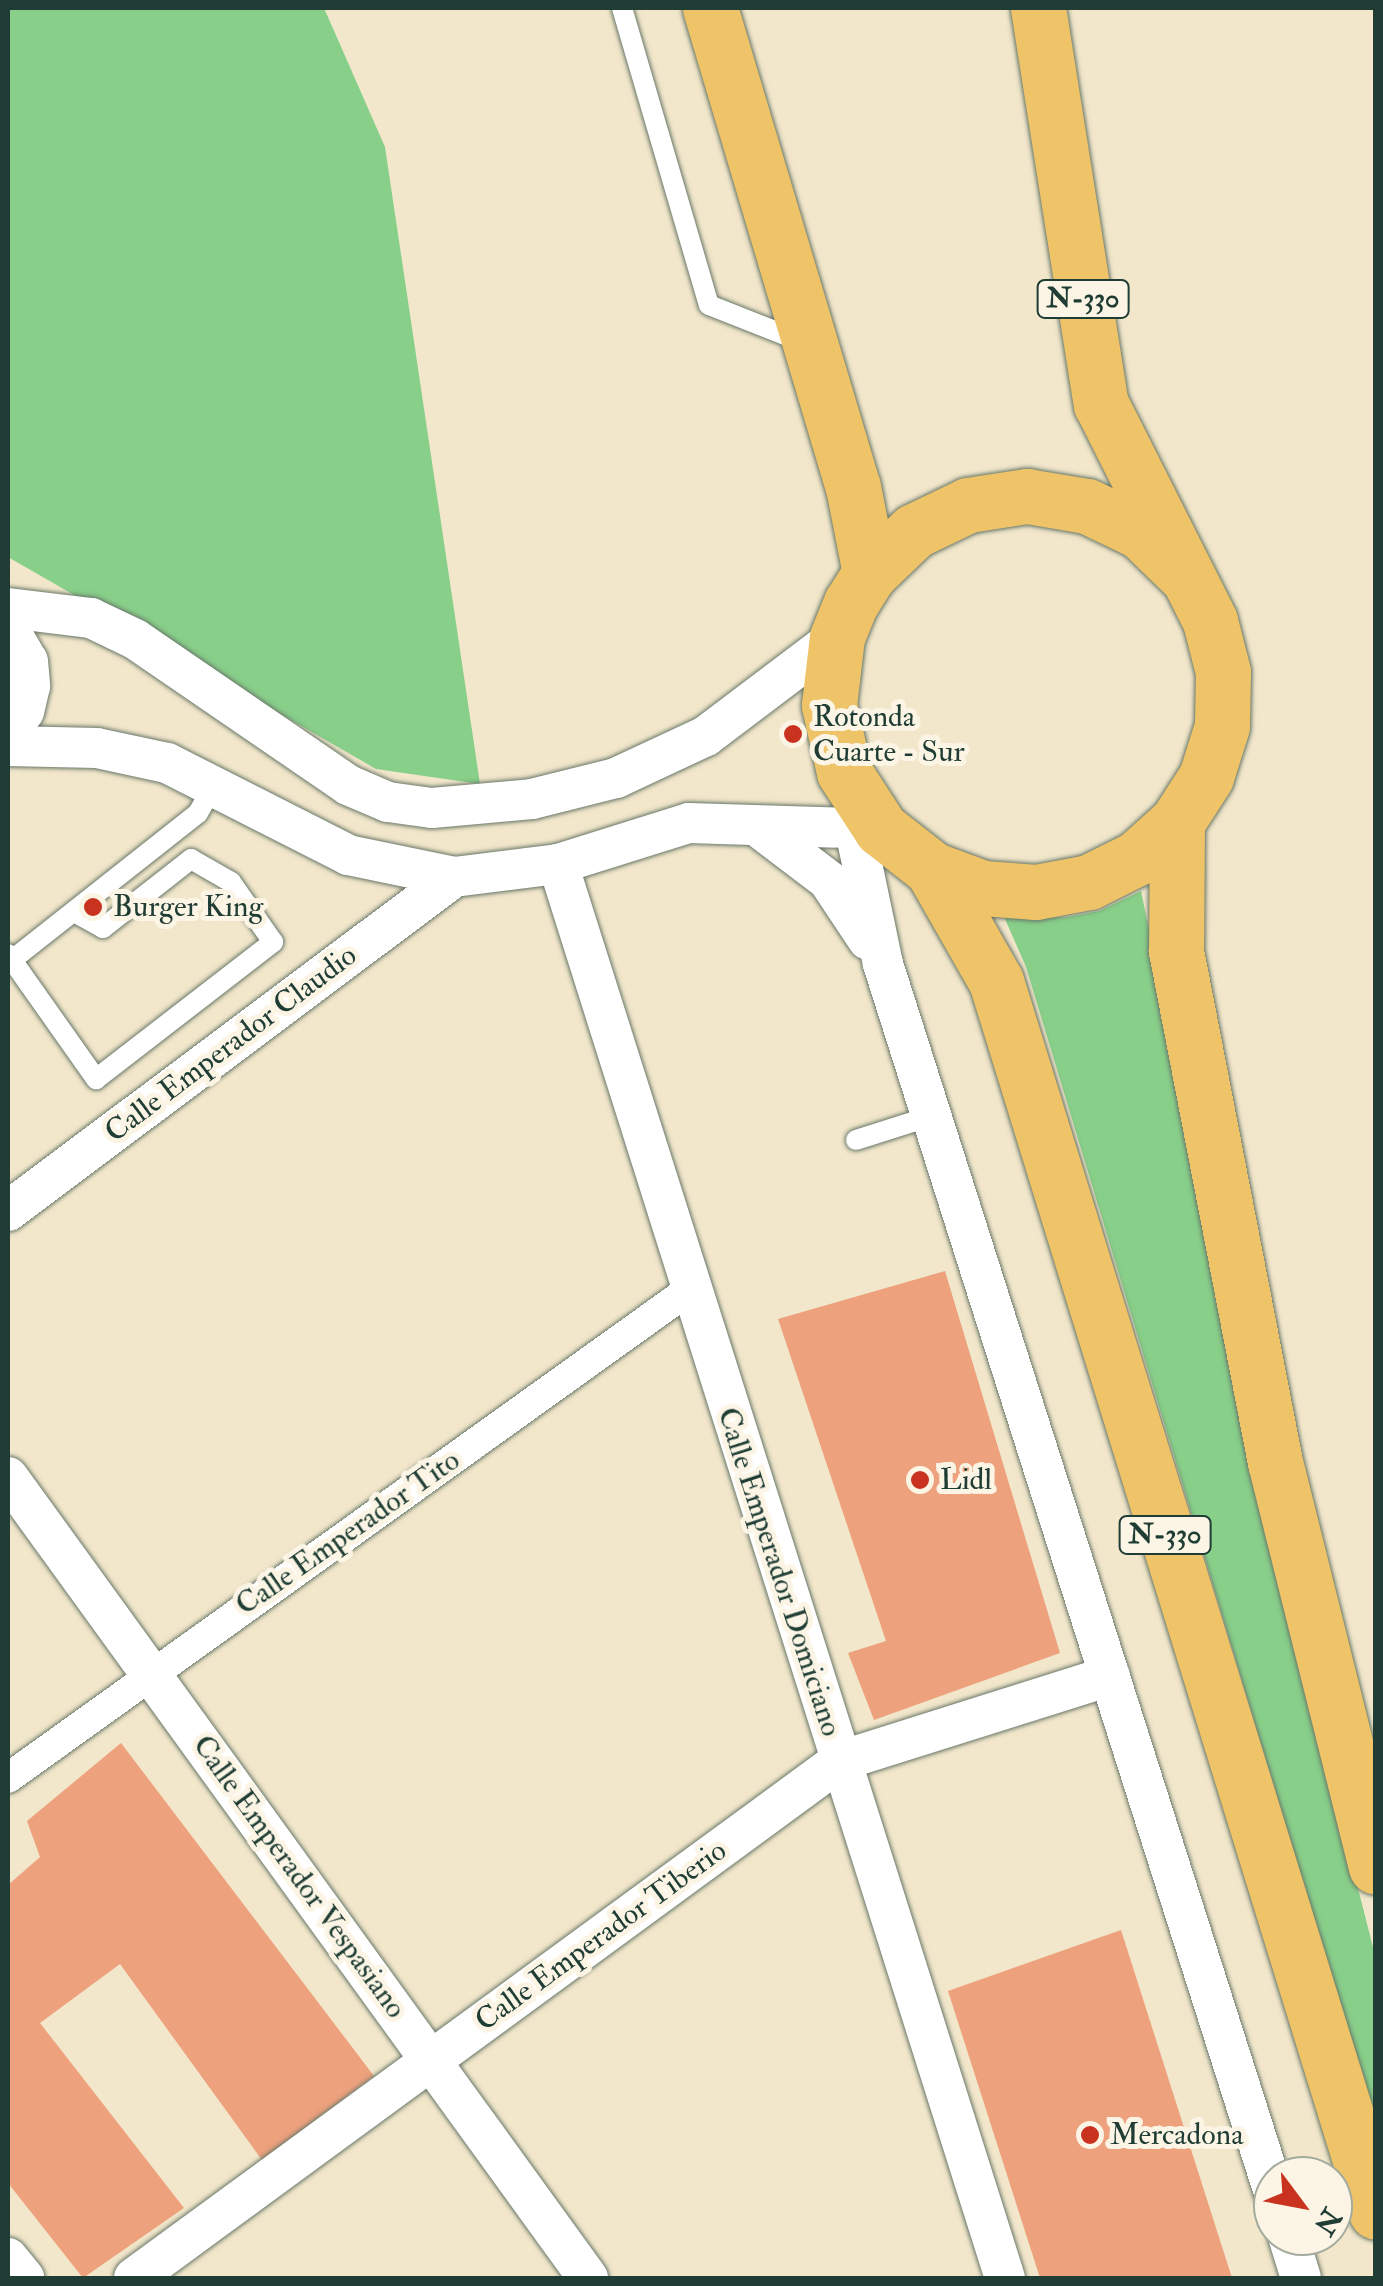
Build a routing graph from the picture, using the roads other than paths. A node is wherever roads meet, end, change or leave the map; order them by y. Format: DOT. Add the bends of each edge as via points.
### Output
graph roads {
  1 [pos="622,8"];
  2 [pos="710,8"];
  3 [pos="1038,8"];
  4 [pos="811,346"];
  5 [pos="870,573"];
  6 [pos="1184,574"];
  7 [pos="8,608"];
  8 [pos="8,628"];
  9 [pos="837,637"];
  10 [pos="8,734"];
  11 [pos="8,746"];
  12 [pos="215,784"];
  13 [pos="864,819"];
  14 [pos="746,822"];
  15 [pos="1177,822"];
  16 [pos="558,864"];
  17 [pos="932,869"];
  18 [pos="454,876"];
  19 [pos="74,912"];
  20 [pos="10,957"];
  21 [pos="884,964"];
  22 [pos="931,1116"];
  23 [pos="856,1140"];
  24 [pos="8,1212"];
  25 [pos="689,1290"];
  26 [pos="8,1477"];
  27 [pos="150,1674"];
  28 [pos="1110,1676"];
  29 [pos="840,1761"];
  30 [pos="8,1778"];
  31 [pos="1368,1832"];
  32 [pos="1376,1866"];
  33 [pos="434,2058"];
  34 [pos="1262,2156"];
  35 [pos="1376,2212"];
  36 [pos="8,2258"];
  37 [pos="24,2278"];
  38 [pos="134,2278"];
  39 [pos="588,2278"];
  40 [pos="1005,2278"];
  1 -- 4 [label="lane" via="709,305"];
  2 -- 4 [label="highway"];
  3 -- 6 [label="highway, N-330" via="1101,404"];
  4 -- 5 [label="highway" via="853,487"];
  5 -- 6 [label="highway, N-330" via="928,525 968,505 1028,496 1087,506 1141,532"];
  5 -- 9 [label="highway, N-330"];
  6 -- 15 [label="highway, N-330" via="1210,620 1223,672 1222,726 1206,777"];
  7 -- 9 [label="street" via="106,625 348,786 388,802 432,808 532,800 616,778 706,736"];
  8 -- 10 [label="street" via="28,661 30,686"];
  9 -- 13 [label="highway, N-330" via="828,705"];
  11 -- 12 [label="street" via="131,753"];
  12 -- 18 [label="street" via="348,855"];
  12 -- 19 [label="lane" via="198,813"];
  13 -- 14 [label="street"];
  13 -- 17 [label="highway, N-330"];
  13 -- 21 [label="street"];
  14 -- 16 [label="street" via="689,823"];
  14 -- 21 [label="street" via="791,846 828,880"];
  15 -- 17 [label="highway, N-330" via="1137,858 1089,882 1036,892 982,888"];
  15 -- 31 [label="highway" via="1176,951 1275,1462"];
  16 -- 18 [label="street"];
  16 -- 25 [label="street, Calle Emperador Domiciano"];
  17 -- 35 [label="highway, N-330" via="996,981"];
  18 -- 24 [label="street, Calle Emperador Claudio"];
  19 -- 20 [label="lane"];
  19 -- 20 [label="lane" via="103,928 191,859 231,882 273,942 96,1079"];
  21 -- 22 [label="street"];
  22 -- 23 [label="lane"];
  22 -- 28 [label="street"];
  25 -- 27 [label="street, Calle Emperador Tito"];
  25 -- 29 [label="street, Calle Emperador Domiciano"];
  26 -- 27 [label="street, Calle Emperador Vespasiano"];
  27 -- 30 [label="street, Calle Emperador Tito"];
  27 -- 33 [label="street, Calle Emperador Vespasiano"];
  28 -- 29 [label="street, Calle Emperador Tiberio"];
  28 -- 34 [label="street"];
  29 -- 33 [label="street, Calle Emperador Tiberio"];
  29 -- 40 [label="street, Calle Emperador Domiciano"];
  31 -- 32 [label="highway"];
  33 -- 38 [label="street, Calle Emperador Tiberio"];
  33 -- 39 [label="street, Calle Emperador Vespasiano"];
  36 -- 37 [label="street"];
}
